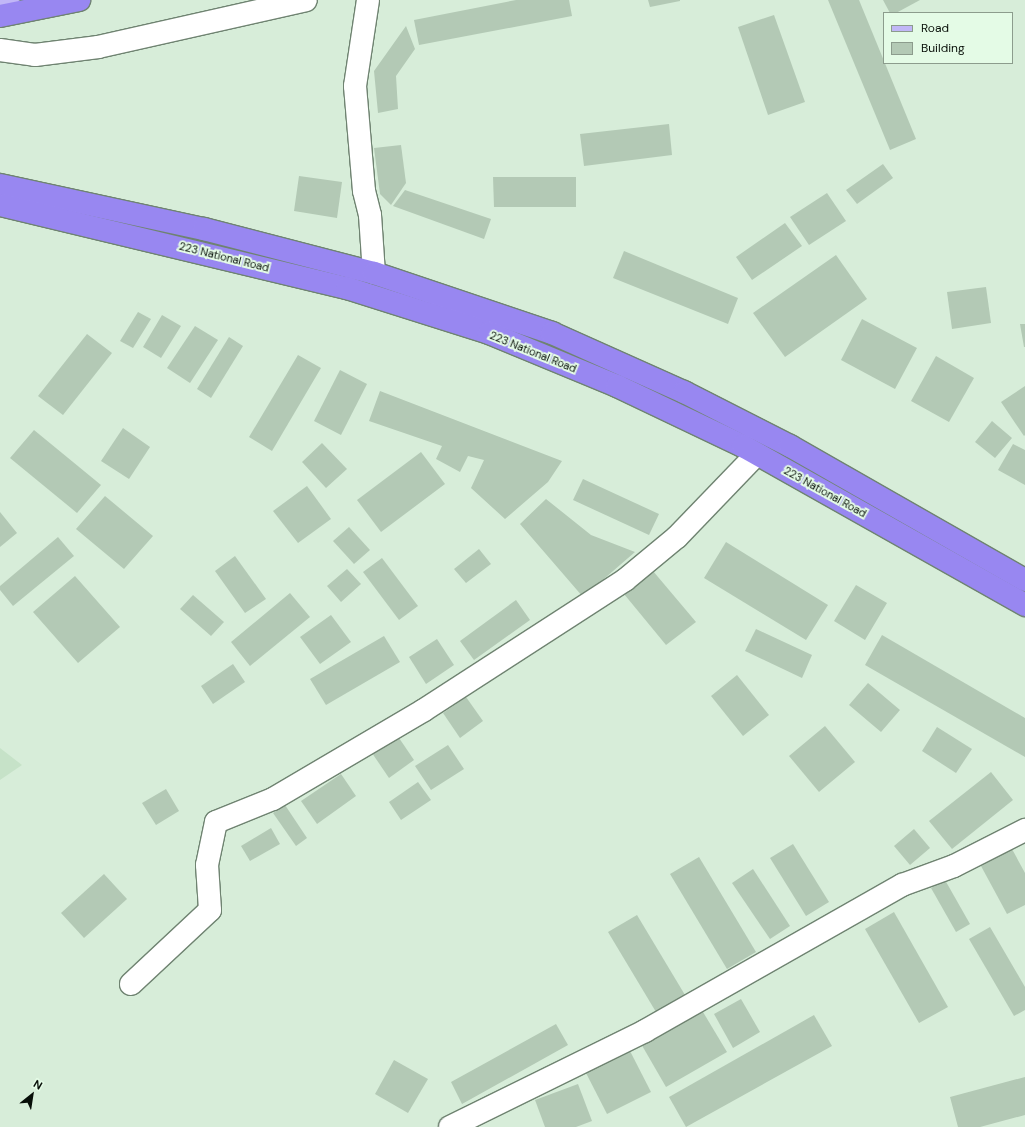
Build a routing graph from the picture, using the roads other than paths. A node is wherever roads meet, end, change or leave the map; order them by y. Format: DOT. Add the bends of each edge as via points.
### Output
graph roads {
  1 [pos="78,0"];
  2 [pos="306,0"];
  3 [pos="368,0"];
  4 [pos="7,9"];
  5 [pos="0,50"];
  6 [pos="0,185"];
  7 [pos="0,205"];
  8 [pos="374,273"];
  9 [pos="757,454"];
  10 [pos="1025,580"];
  11 [pos="1025,605"];
  12 [pos="1025,830"];
  13 [pos="131,984"];
  14 [pos="450,1127"];
  1 -- 4 [label="highway"];
  2 -- 5 [label="street" via="98,47 35,55"];
  3 -- 8 [label="street" via="355,86"];
  6 -- 8 [label="highway, 223 National Road" via="204,230"];
  7 -- 9 [label="highway, 223 National Road" via="347,288 489,333 617,386"];
  8 -- 10 [label="highway, 223 National Road" via="552,334 684,392 790,446"];
  9 -- 11 [label="highway, 223 National Road"];
  9 -- 13 [label="street" via="677,537 625,580 424,710 273,799 216,822 206,865 210,910"];
  12 -- 14 [label="street" via="954,866 902,885 645,1031"];
}
